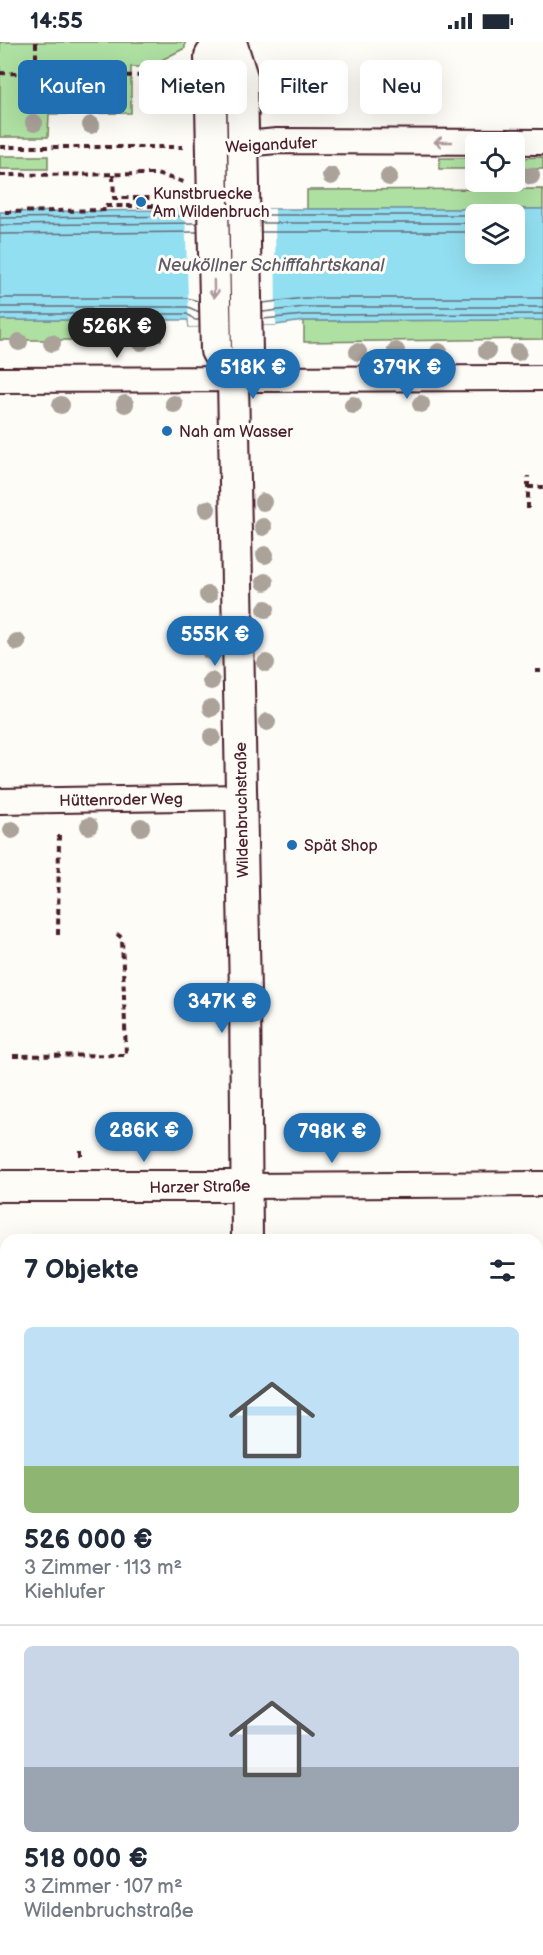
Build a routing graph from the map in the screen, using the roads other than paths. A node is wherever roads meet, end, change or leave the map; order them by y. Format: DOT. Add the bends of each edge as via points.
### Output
graph roads {
  1 [pos="220,42"];
  2 [pos="231,42"];
  3 [pos="543,142"];
  4 [pos="244,144"];
  5 [pos="543,378"];
  6 [pos="0,380"];
  7 [pos="233,380"];
  8 [pos="241,797"];
  9 [pos="0,801"];
  10 [pos="543,1184"];
  11 [pos="0,1186"];
  12 [pos="247,1186"];
  13 [pos="247,1234"];
  1 -- 7 [label="street, Wildenbruchstraße, one-way" via="210,56 215,326 216,351"];
  2 -- 4 [label="street, Wildenbruchstraße" via="243,76"];
  3 -- 4 [label="street, Weigandufer, one-way"];
  4 -- 7 [label="street, Wildenbruchstraße" via="247,353"];
  5 -- 7 [label="street"];
  6 -- 7 [label="street"];
  7 -- 8 [label="street, Wildenbruchstraße"];
  8 -- 9 [label="street, Hüttenroder Weg"];
  8 -- 12 [label="street, Wildenbruchstraße"];
  10 -- 12 [label="street, Harzer Straße"];
  11 -- 12 [label="street, Harzer Straße"];
  12 -- 13 [label="street, Wildenbruchstraße"];
}
